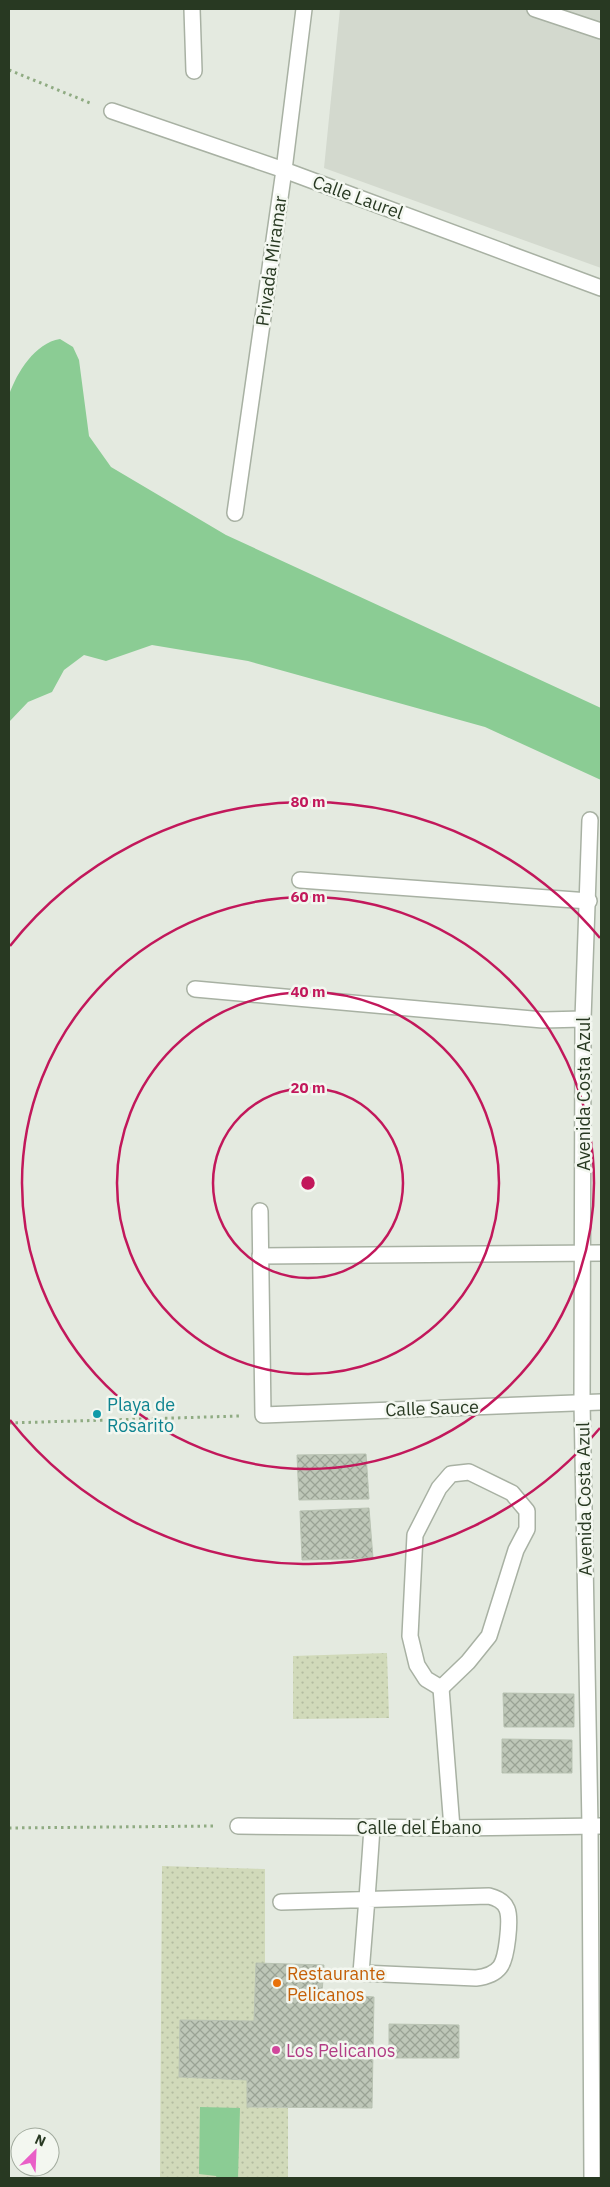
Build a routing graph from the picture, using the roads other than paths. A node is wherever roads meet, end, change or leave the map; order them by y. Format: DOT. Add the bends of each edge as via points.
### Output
graph roads {
  1 [pos="192,9"];
  2 [pos="304,9"];
  3 [pos="535,9"];
  4 [pos="601,32"];
  5 [pos="194,71"];
  6 [pos="112,111"];
  7 [pos="284,170"];
  8 [pos="601,288"];
  9 [pos="235,513"];
  10 [pos="590,820"];
  11 [pos="300,880"];
  12 [pos="589,901"];
  13 [pos="195,989"];
  14 [pos="583,1019"];
  15 [pos="260,1211"];
  16 [pos="582,1252"];
  17 [pos="601,1253"];
  18 [pos="260,1256"];
  19 [pos="582,1402"];
  20 [pos="601,1402"];
  21 [pos="440,1688"];
  22 [pos="238,1826"];
  23 [pos="596,1826"];
  24 [pos="372,1827"];
  25 [pos="452,1828"];
  26 [pos="367,1900"];
  27 [pos="281,1902"];
  28 [pos="592,2178"];
  1 -- 5 [label="street"];
  2 -- 7 [label="street, Privada Miramar"];
  3 -- 4 [label="street"];
  6 -- 7 [label="street, Calle Laurel"];
  7 -- 8 [label="street, Calle Laurel"];
  7 -- 9 [label="street, Privada Miramar"];
  10 -- 12 [label="street, Avenida Costa Azul"];
  11 -- 12 [label="street"];
  12 -- 14 [label="street, Avenida Costa Azul"];
  13 -- 14 [label="street" via="543,1020"];
  14 -- 16 [label="street, Avenida Costa Azul"];
  15 -- 18 [label="street"];
  16 -- 17 [label="street"];
  16 -- 18 [label="street"];
  16 -- 19 [label="street, Avenida Costa Azul"];
  18 -- 19 [label="street, Calle Sauce" via="264,1415"];
  19 -- 20 [label="street, Calle Sauce"];
  19 -- 23 [label="street, Avenida Costa Azul"];
  21 -- 21 [label="street" via="426,1679 417,1665 410,1636 414,1535 439,1488 451,1474 469,1472 512,1493 527,1510 527,1529 516,1550 489,1636 468,1662"];
  21 -- 25 [label="street"];
  22 -- 24 [label="street, Calle del Ébano"];
  23 -- 25 [label="street, Calle del Ébano"];
  23 -- 28 [label="street, Avenida Costa Azul"];
  24 -- 25 [label="street, Calle del Ébano"];
  24 -- 26 [label="street"];
  26 -- 26 [label="street" via="489,1896 500,1900 508,1910 507,1952 500,1968 490,1976 476,1978 361,1973"];
  26 -- 27 [label="street"];
}
